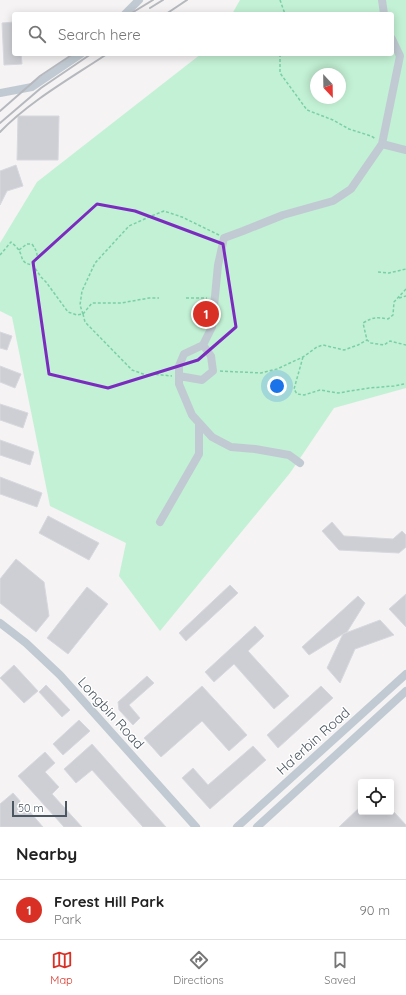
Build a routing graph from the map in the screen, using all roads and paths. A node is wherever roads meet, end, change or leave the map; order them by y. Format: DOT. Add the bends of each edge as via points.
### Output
graph roads {
  1 [pos="139,0"];
  2 [pos="280,0"];
  3 [pos="382,0"];
  4 [pos="127,12"];
  5 [pos="284,12"];
  6 [pos="384,12"];
  7 [pos="394,42"];
  8 [pos="403,55"];
  9 [pos="79,56"];
  10 [pos="280,56"];
  11 [pos="0,93"];
  12 [pos="382,144"];
  13 [pos="406,150"];
  14 [pos="224,238"];
  15 [pos="19,250"];
  16 [pos="0,255"];
  17 [pos="33,265"];
  18 [pos="406,269"];
  19 [pos="378,272"];
  20 [pos="406,290"];
  21 [pos="406,296"];
  22 [pos="160,298"];
  23 [pos="186,298"];
  24 [pos="215,298"];
  25 [pos="399,298"];
  26 [pos="83,314"];
  27 [pos="367,340"];
  28 [pos="203,345"];
  29 [pos="406,345"];
  30 [pos="303,358"];
  31 [pos="213,371"];
  32 [pos="179,376"];
  33 [pos="404,384"];
  34 [pos="200,423"];
  35 [pos="300,463"];
  36 [pos="160,522"];
  37 [pos="0,623"];
  38 [pos="406,674"];
  39 [pos="406,691"];
  40 [pos="196,827"];
  41 [pos="238,827"];
  42 [pos="257,827"];
  1 -- 4 [label="street"];
  2 -- 5 [label="path"];
  3 -- 6 [label="street"];
  7 -- 8 [label="street"];
  8 -- 12 [label="street"];
  9 -- 11 [label="street" via="32,87"];
  10 -- 12 [label="path" via="280,73 307,110 371,136"];
  12 -- 13 [label="street"];
  12 -- 14 [label="street" via="351,190 333,201 283,215"];
  14 -- 24 [label="street"];
  14 -- 26 [label="path" via="164,211 129,226 95,263 82,291 80,305"];
  15 -- 16 [label="path" via="10,242"];
  15 -- 17 [label="path" via="21,258 27,264"];
  15 -- 17 [label="path" via="27,244 32,244 37,251"];
  17 -- 26 [label="path" via="68,312"];
  18 -- 19 [label="path" via="389,273"];
  20 -- 25 [label="path"];
  21 -- 25 [label="path"];
  22 -- 26 [label="path" via="121,303 92,303"];
  23 -- 24 [label="path"];
  24 -- 28 [label="street" via="212,327"];
  25 -- 27 [label="path" via="394,302 393,315 388,319 370,319 363,324"];
  26 -- 32 [label="path" via="86,322 132,370 146,375"];
  27 -- 29 [label="path" via="384,345 390,342"];
  27 -- 30 [label="path" via="344,350 323,345 316,347"];
  28 -- 31 [label="street" via="211,356"];
  28 -- 32 [label="street" via="184,354 179,366"];
  30 -- 31 [label="path" via="261,373"];
  30 -- 33 [label="path" via="294,389 297,394 304,395 320,390 338,393"];
  31 -- 32 [label="street" via="202,380"];
  32 -- 34 [label="street" via="179,384 192,415"];
  34 -- 35 [label="street" via="212,437 231,447 288,455"];
  34 -- 36 [label="street" via="200,454"];
  37 -- 40 [label="street, Longbin Road" via="60,675"];
  38 -- 41 [label="street, Ha'erbin Road"];
  39 -- 42 [label="street, Ha'erbin Road"];
}
